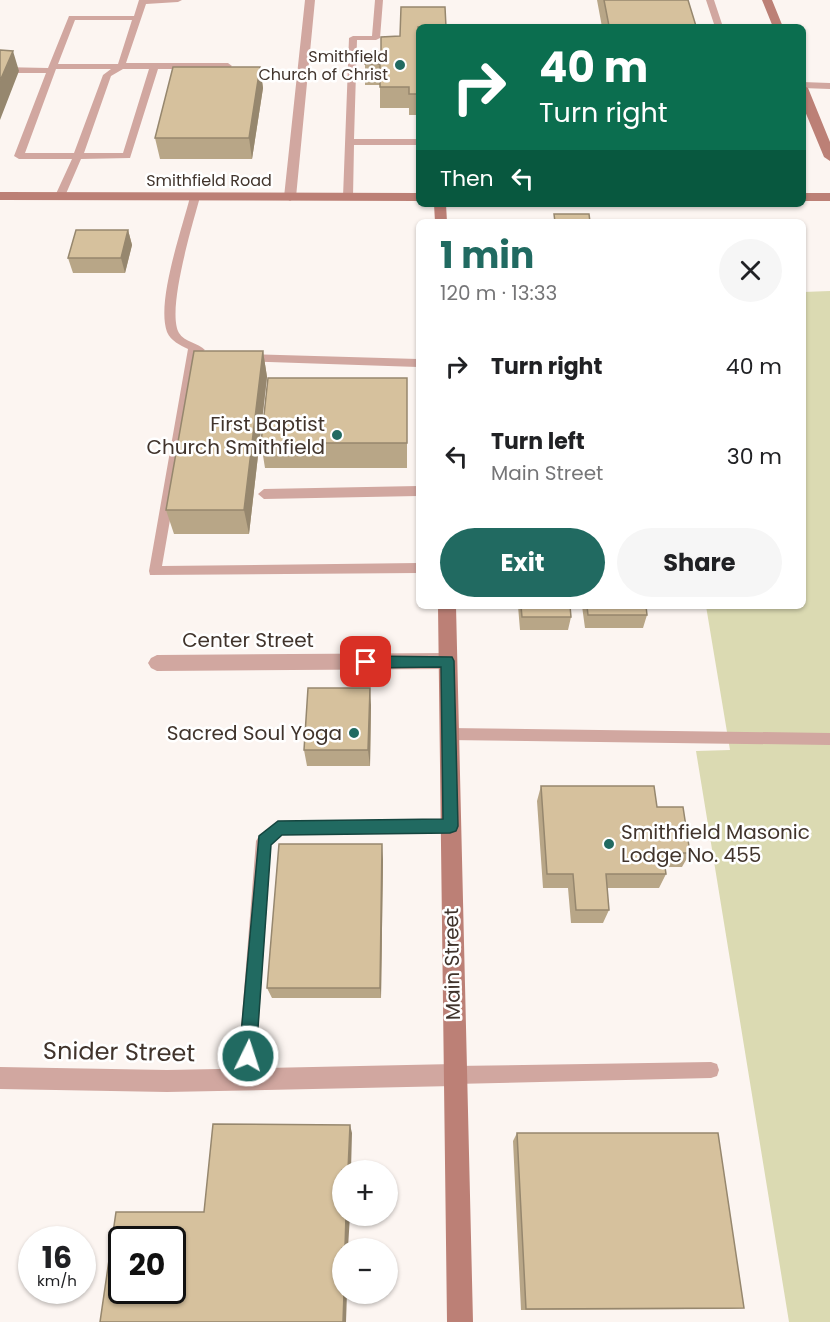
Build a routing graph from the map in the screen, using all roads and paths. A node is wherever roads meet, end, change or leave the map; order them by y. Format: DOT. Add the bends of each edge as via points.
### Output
graph roads {
  1 [pos="178,0"];
  2 [pos="310,0"];
  3 [pos="379,0"];
  4 [pos="710,0"];
  5 [pos="767,0"];
  6 [pos="142,1"];
  7 [pos="136,18"];
  8 [pos="718,24"];
  9 [pos="777,24"];
  10 [pos="121,66"];
  11 [pos="228,66"];
  12 [pos="154,67"];
  13 [pos="52,69"];
  14 [pos="0,70"];
  15 [pos="830,86"];
  16 [pos="806,87"];
  17 [pos="806,97"];
  18 [pos="349,142"];
  19 [pos="416,142"];
  20 [pos="78,156"];
  21 [pos="830,157"];
  22 [pos="0,196"];
  23 [pos="60,196"];
  24 [pos="195,197"];
  25 [pos="290,197"];
  26 [pos="348,197"];
  27 [pos="416,197"];
  28 [pos="806,197"];
  29 [pos="830,197"];
  30 [pos="194,348"];
  31 [pos="213,354"];
  32 [pos="233,357"];
  33 [pos="416,363"];
  34 [pos="416,491"];
  35 [pos="264,494"];
  36 [pos="416,568"];
  37 [pos="447,609"];
  38 [pos="448,661"];
  39 [pos="156,663"];
  40 [pos="448,734"];
  41 [pos="830,739"];
  42 [pos="450,826"];
  43 [pos="711,1070"];
  44 [pos="454,1076"];
  45 [pos="0,1078"];
  46 [pos="246,1079"];
  47 [pos="460,1322"];
  1 -- 6 [label="lane"];
  2 -- 25 [label="street"];
  3 -- 18 [label="lane" via="376,38 353,38"];
  4 -- 8 [label="lane"];
  5 -- 9 [label="street"];
  6 -- 7 [label="lane"];
  7 -- 10 [label="lane"];
  7 -- 13 [label="lane" via="72,18"];
  10 -- 12 [label="lane"];
  10 -- 13 [label="lane"];
  10 -- 20 [label="lane" via="106,75"];
  11 -- 12 [label="lane"];
  12 -- 20 [label="lane" via="127,156"];
  13 -- 14 [label="lane"];
  13 -- 20 [label="lane" via="19,156"];
  15 -- 16 [label="lane"];
  17 -- 21 [label="street"];
  18 -- 19 [label="lane"];
  18 -- 26 [label="lane"];
  20 -- 23 [label="lane"];
  22 -- 23 [label="street, Smithfield Road"];
  23 -- 24 [label="street, Smithfield Road"];
  24 -- 25 [label="street, Smithfield Road"];
  24 -- 30 [label="lane" via="170,315 173,332"];
  25 -- 26 [label="street, Smithfield Road"];
  26 -- 27 [label="street, Smithfield Road"];
  28 -- 29 [label="street"];
  30 -- 31 [label="lane"];
  30 -- 36 [label="lane" via="155,571"];
  32 -- 33 [label="lane"];
  34 -- 35 [label="lane"];
  37 -- 38 [label="street, Main Street"];
  38 -- 39 [label="street, Center Street"];
  38 -- 40 [label="street, Main Street"];
  40 -- 41 [label="lane"];
  40 -- 42 [label="street, Main Street"];
  42 -- 44 [label="street, Main Street"];
  42 -- 46 [label="lane" via="278,828 264,841"];
  43 -- 44 [label="lane"];
  44 -- 46 [label="street, Snider Street"];
  44 -- 47 [label="street, Main Street"];
  45 -- 46 [label="street, Snider Street"];
}
